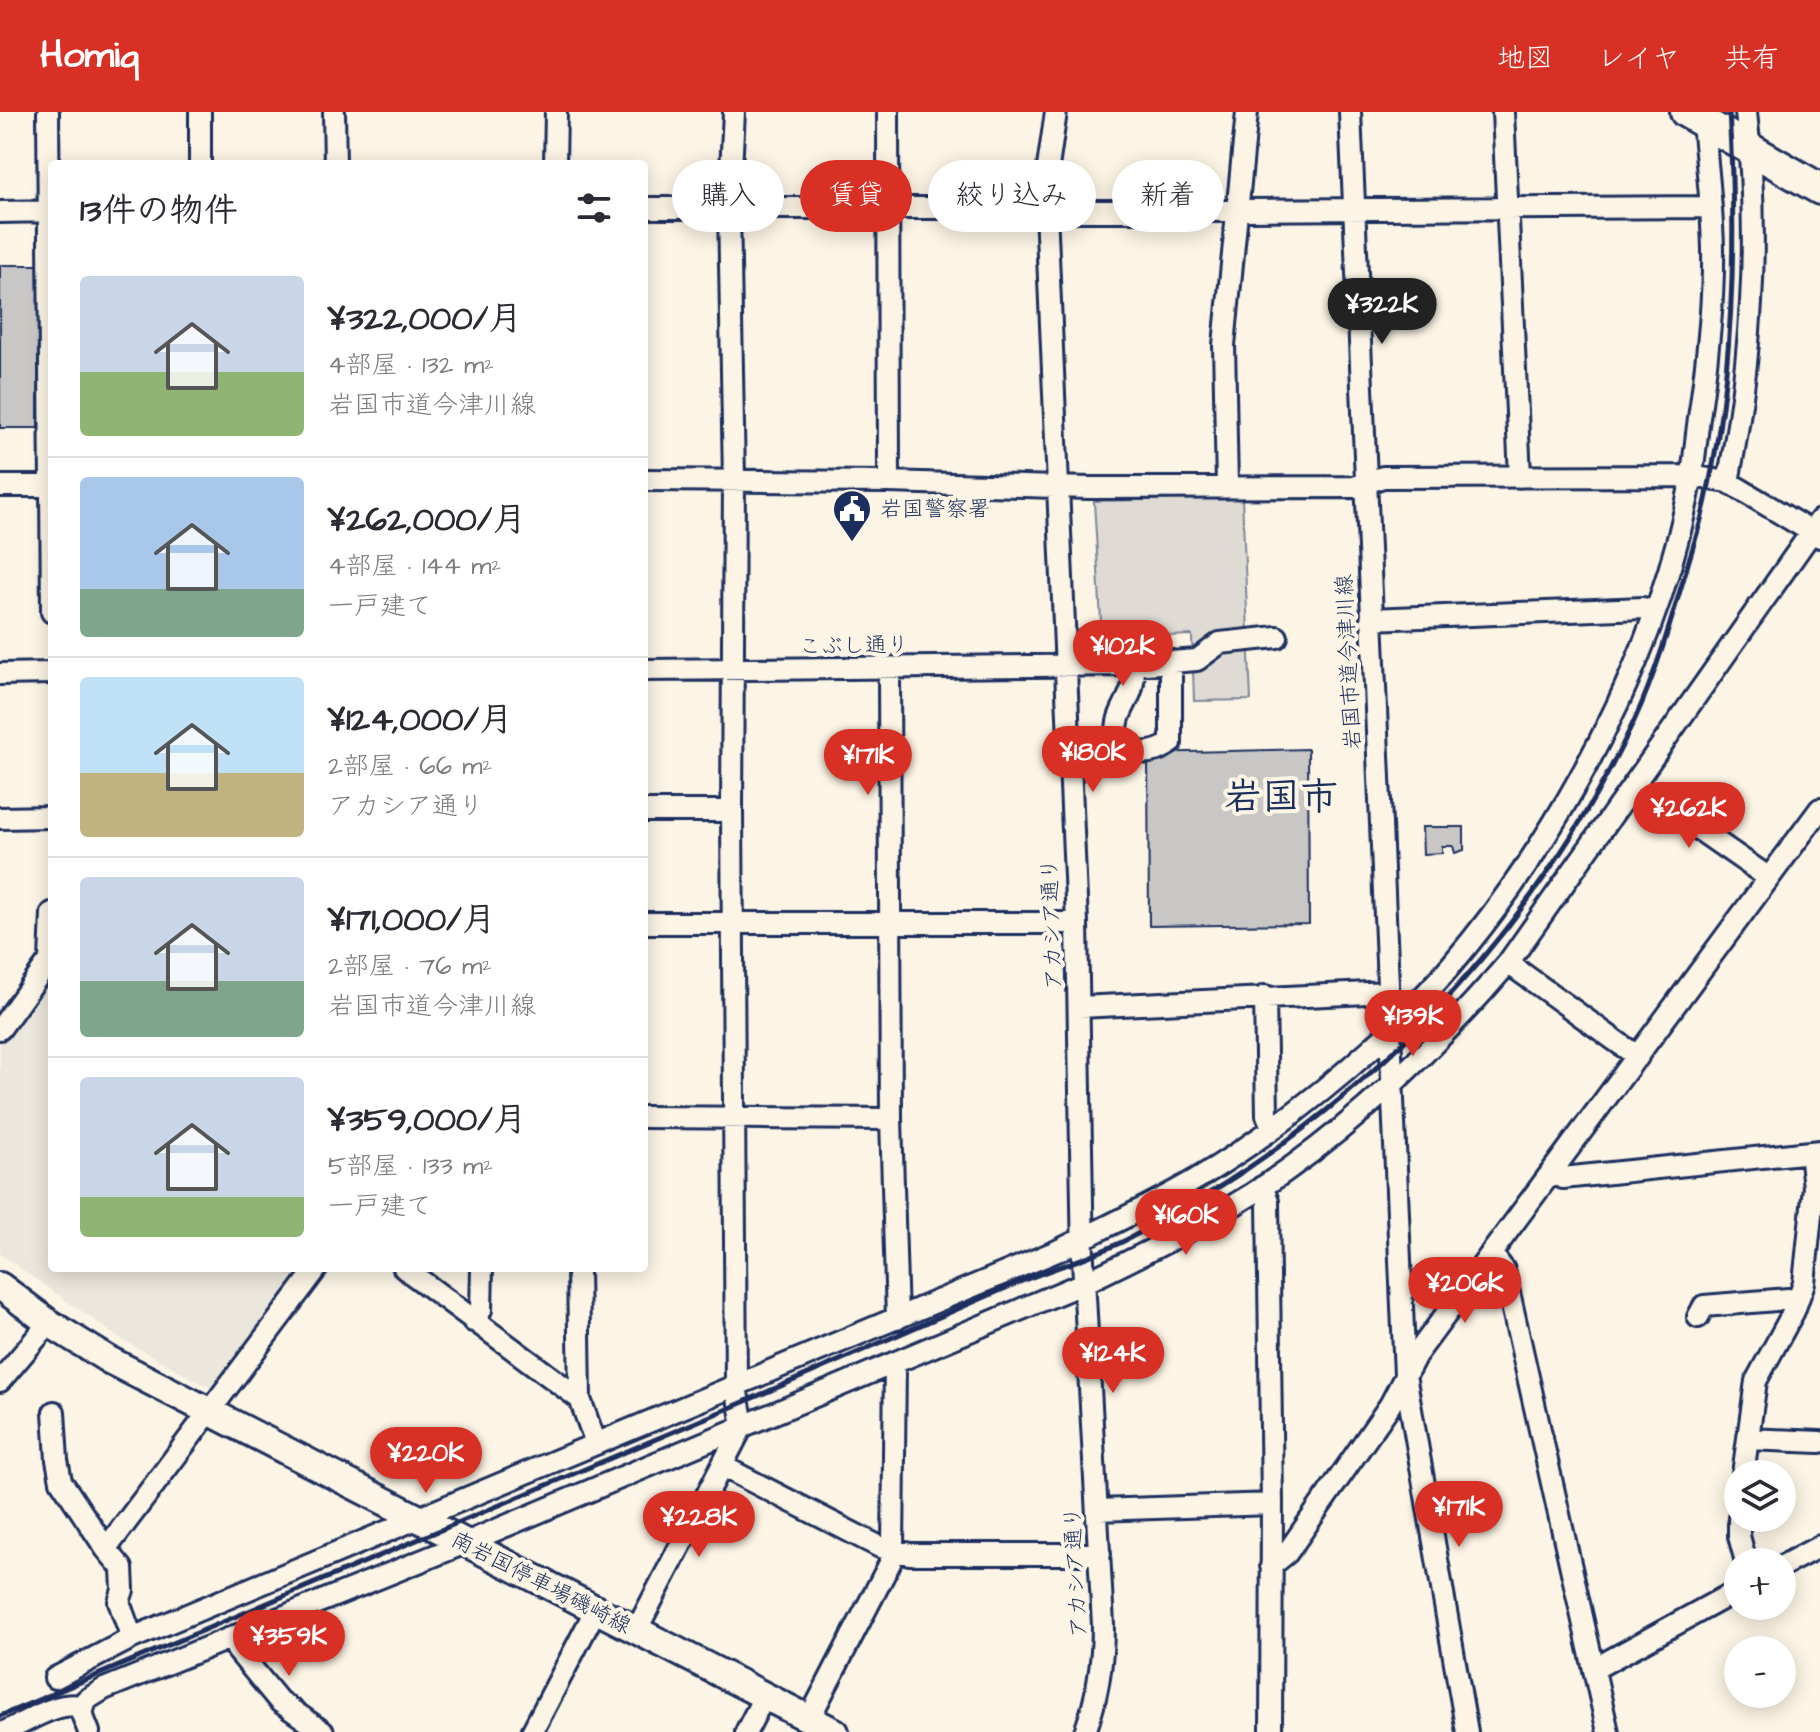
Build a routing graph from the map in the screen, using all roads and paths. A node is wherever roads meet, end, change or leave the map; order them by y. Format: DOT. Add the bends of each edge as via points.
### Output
graph roads {
  1 [pos="48,112"];
  2 [pos="200,112"];
  3 [pos="334,112"];
  4 [pos="556,112"];
  5 [pos="734,112"];
  6 [pos="888,112"];
  7 [pos="1056,112"];
  8 [pos="1247,112"];
  9 [pos="1350,112"];
  10 [pos="1503,112"];
  11 [pos="1746,112"];
  12 [pos="1697,115"];
  13 [pos="1749,147"];
  14 [pos="49,160"];
  15 [pos="200,160"];
  16 [pos="335,160"];
  17 [pos="555,160"];
  18 [pos="732,160"];
  19 [pos="888,160"];
  20 [pos="1049,160"];
  21 [pos="1820,189"];
  22 [pos="1710,207"];
  23 [pos="648,208"];
  24 [pos="672,208"];
  25 [pos="1507,209"];
  26 [pos="1096,210"];
  27 [pos="48,211"];
  28 [pos="1236,211"];
  29 [pos="1355,211"];
  30 [pos="0,212"];
  31 [pos="729,232"];
  32 [pos="888,232"];
  33 [pos="1047,232"];
  34 [pos="1691,476"];
  35 [pos="1520,477"];
  36 [pos="648,480"];
  37 [pos="734,480"];
  38 [pos="889,482"];
  39 [pos="1728,482"];
  40 [pos="1365,484"];
  41 [pos="1057,485"];
  42 [pos="0,486"];
  43 [pos="48,486"];
  44 [pos="1227,486"];
  45 [pos="1818,530"];
  46 [pos="1653,612"];
  47 [pos="1371,619"];
  48 [pos="1277,637"];
  49 [pos="1176,661"];
  50 [pos="1133,665"];
  51 [pos="1065,667"];
  52 [pos="889,669"];
  53 [pos="648,670"];
  54 [pos="733,671"];
  55 [pos="48,673"];
  56 [pos="0,674"];
  57 [pos="1635,785"];
  58 [pos="1820,809"];
  59 [pos="648,811"];
  60 [pos="732,811"];
  61 [pos="48,817"];
  62 [pos="0,818"];
  63 [pos="1769,878"];
  64 [pos="648,923"];
  65 [pos="733,923"];
  66 [pos="1077,923"];
  67 [pos="892,925"];
  68 [pos="48,963"];
  69 [pos="1508,963"];
  70 [pos="1388,992"];
  71 [pos="1265,996"];
  72 [pos="1079,1007"];
  73 [pos="0,1029"];
  74 [pos="1390,1031"];
  75 [pos="1638,1057"];
  76 [pos="1391,1086"];
  77 [pos="734,1116"];
  78 [pos="648,1117"];
  79 [pos="891,1119"];
  80 [pos="1272,1127"];
  81 [pos="1815,1152"];
  82 [pos="1551,1173"];
  83 [pos="1262,1187"];
  84 [pos="1083,1238"];
  85 [pos="1491,1253"];
  86 [pos="314,1272"];
  87 [pos="409,1272"];
  88 [pos="482,1272"];
  89 [pos="578,1272"];
  90 [pos="1086,1282"];
  91 [pos="0,1286"];
  92 [pos="1797,1301"];
  93 [pos="1698,1317"];
  94 [pos="897,1319"];
  95 [pos="473,1321"];
  96 [pos="49,1323"];
  97 [pos="895,1363"];
  98 [pos="1405,1375"];
  99 [pos="0,1381"];
  100 [pos="736,1387"];
  101 [pos="580,1399"];
  102 [pos="209,1410"];
  103 [pos="54,1412"];
  104 [pos="743,1425"];
  105 [pos="1748,1439"];
  106 [pos="1820,1442"];
  107 [pos="596,1444"];
  108 [pos="1745,1460"];
  109 [pos="722,1466"];
  110 [pos="1272,1504"];
  111 [pos="1097,1510"];
  112 [pos="419,1520"];
  113 [pos="463,1544"];
  114 [pos="1820,1546"];
  115 [pos="106,1549"];
  116 [pos="893,1550"];
  117 [pos="1100,1554"];
  118 [pos="1796,1559"];
  119 [pos="1271,1566"];
  120 [pos="1724,1598"];
  121 [pos="595,1611"];
  122 [pos="636,1631"];
  123 [pos="234,1636"];
  124 [pos="132,1638"];
  125 [pos="1594,1669"];
  126 [pos="55,1678"];
  127 [pos="765,1695"];
  128 [pos="84,1707"];
  129 [pos="809,1719"];
  130 [pos="4,1732"];
  131 [pos="89,1732"];
  132 [pos="323,1732"];
  133 [pos="532,1732"];
  134 [pos="746,1732"];
  135 [pos="835,1732"];
  136 [pos="1085,1732"];
  137 [pos="1271,1732"];
  138 [pos="1467,1732"];
  139 [pos="1608,1732"];
  1 -- 14 [label="street"];
  2 -- 15 [label="street"];
  3 -- 16 [label="street"];
  4 -- 17 [label="street"];
  5 -- 18 [label="street"];
  6 -- 19 [label="street"];
  7 -- 20 [label="street, アカシア通り"];
  8 -- 28 [label="street"];
  9 -- 29 [label="street, 岩国市道今津川線"];
  10 -- 25 [label="street"];
  11 -- 13 [label="street"];
  12 -- 13 [label="highway"];
  12 -- 22 [label="street"];
  13 -- 21 [label="highway"];
  13 -- 39 [label="street" via="1751,321"];
  22 -- 25 [label="street"];
  22 -- 34 [label="street" via="1708,354"];
  23 -- 24 [label="street"];
  25 -- 29 [label="street"];
  25 -- 35 [label="street"];
  26 -- 28 [label="street"];
  27 -- 30 [label="street"];
  28 -- 29 [label="street"];
  28 -- 44 [label="street" via="1224,345"];
  29 -- 40 [label="street, 岩国市道今津川線"];
  31 -- 37 [label="street"];
  32 -- 38 [label="street"];
  33 -- 41 [label="street, アカシア通り"];
  34 -- 35 [label="street"];
  34 -- 39 [label="street"];
  34 -- 46 [label="street"];
  35 -- 40 [label="street" via="1383,477"];
  36 -- 37 [label="street"];
  37 -- 38 [label="street"];
  37 -- 54 [label="street"];
  38 -- 41 [label="street"];
  39 -- 45 [label="street"];
  40 -- 44 [label="street"];
  40 -- 47 [label="street, 岩国市道今津川線"];
  41 -- 44 [label="street"];
  41 -- 51 [label="street, アカシア通り"];
  42 -- 43 [label="street"];
  45 -- 57 [label="street"];
  46 -- 47 [label="street" via="1643,608"];
  46 -- 74 [label="street" via="1604,731 1566,802 1476,933"];
  47 -- 70 [label="street, 岩国市道今津川線"];
  48 -- 49 [label="street, こぶし通り" via="1231,640 1197,660"];
  49 -- 50 [label="street, こぶし通り"];
  49 -- 50 [label="street" via="1171,743 1158,752 1130,750 1118,740 1117,722 1130,698"];
  50 -- 51 [label="street, こぶし通り"];
  51 -- 52 [label="street, こぶし通り"];
  51 -- 66 [label="street, アカシア通り"];
  52 -- 54 [label="street, こぶし通り"];
  52 -- 67 [label="street"];
  53 -- 54 [label="street, こぶし通り"];
  54 -- 60 [label="street"];
  55 -- 56 [label="street"];
  57 -- 63 [label="street"];
  57 -- 69 [label="street"];
  58 -- 63 [label="street"];
  59 -- 60 [label="street"];
  60 -- 65 [label="street"];
  61 -- 62 [label="street"];
  63 -- 75 [label="street"];
  64 -- 65 [label="street"];
  65 -- 67 [label="street"];
  65 -- 77 [label="street"];
  66 -- 67 [label="street"];
  66 -- 72 [label="street, アカシア通り"];
  67 -- 79 [label="street"];
  68 -- 73 [label="street"];
  69 -- 75 [label="street"];
  69 -- 76 [label="street"];
  70 -- 71 [label="street"];
  70 -- 74 [label="street, 岩国市道今津川線"];
  71 -- 72 [label="street"];
  71 -- 80 [label="street" via="1267,1115"];
  72 -- 84 [label="street, アカシア通り"];
  74 -- 76 [label="street, 岩国市道今津川線"];
  74 -- 80 [label="street"];
  75 -- 82 [label="street"];
  76 -- 83 [label="street"];
  76 -- 98 [label="street, 岩国市道今津川線"];
  77 -- 78 [label="street"];
  77 -- 79 [label="street"];
  77 -- 100 [label="street"];
  79 -- 94 [label="street"];
  80 -- 84 [label="street" via="1196,1179"];
  81 -- 82 [label="street" via="1563,1178"];
  81 -- 92 [label="street" via="1804,1283"];
  82 -- 85 [label="street"];
  83 -- 90 [label="street"];
  83 -- 110 [label="street" via="1268,1201"];
  84 -- 90 [label="street, アカシア通り"];
  84 -- 94 [label="street"];
  85 -- 98 [label="street"];
  85 -- 125 [label="street" via="1504,1270"];
  86 -- 102 [label="street"];
  87 -- 95 [label="street"];
  88 -- 95 [label="street" via="481,1310"];
  89 -- 101 [label="street"];
  90 -- 97 [label="street"];
  90 -- 111 [label="street, アカシア通り"];
  91 -- 96 [label="main road, 南岩国停車場磯崎線"];
  92 -- 93 [label="street" via="1704,1306"];
  92 -- 105 [label="street" via="1756,1381"];
  94 -- 100 [label="street"];
  95 -- 101 [label="street"];
  96 -- 99 [label="street"];
  96 -- 102 [label="main road, 南岩国停車場磯崎線"];
  97 -- 104 [label="street"];
  97 -- 116 [label="street"];
  98 -- 119 [label="street" via="1390,1405 1287,1553"];
  98 -- 138 [label="street, 岩国市道今津川線"];
  100 -- 104 [label="street"];
  100 -- 107 [label="street"];
  101 -- 107 [label="street"];
  102 -- 112 [label="main road, 南岩国停車場磯崎線"];
  102 -- 115 [label="street"];
  103 -- 115 [label="street" via="61,1481"];
  104 -- 109 [label="street"];
  104 -- 113 [label="street"];
  105 -- 106 [label="street"];
  105 -- 108 [label="street"];
  107 -- 112 [label="street"];
  109 -- 116 [label="street"];
  109 -- 122 [label="street"];
  110 -- 111 [label="street"];
  110 -- 119 [label="street"];
  111 -- 117 [label="street, アカシア通り"];
  112 -- 113 [label="main road, 南岩国停車場磯崎線"];
  112 -- 124 [label="street"];
  113 -- 121 [label="main road, 南岩国停車場磯崎線"];
  113 -- 123 [label="street"];
  114 -- 118 [label="street"];
  115 -- 124 [label="street" via="122,1568 119,1602"];
  116 -- 117 [label="street"];
  116 -- 129 [label="street"];
  117 -- 136 [label="street, アカシア通り" via="1103,1661"];
  119 -- 137 [label="street"];
  120 -- 125 [label="street"];
  121 -- 122 [label="main road, 南岩国停車場磯崎線"];
  121 -- 133 [label="street"];
  122 -- 127 [label="main road, 南岩国停車場磯崎線"];
  123 -- 128 [label="street" via="104,1689"];
  123 -- 132 [label="street" via="237,1650 279,1701"];
  124 -- 126 [label="street"];
  125 -- 139 [label="street"];
  127 -- 129 [label="main road, 南岩国停車場磯崎線"];
  127 -- 134 [label="street"];
  128 -- 130 [label="street" via="63,1706"];
  128 -- 131 [label="street"];
  129 -- 135 [label="main road, 南岩国停車場磯崎線"];
}
